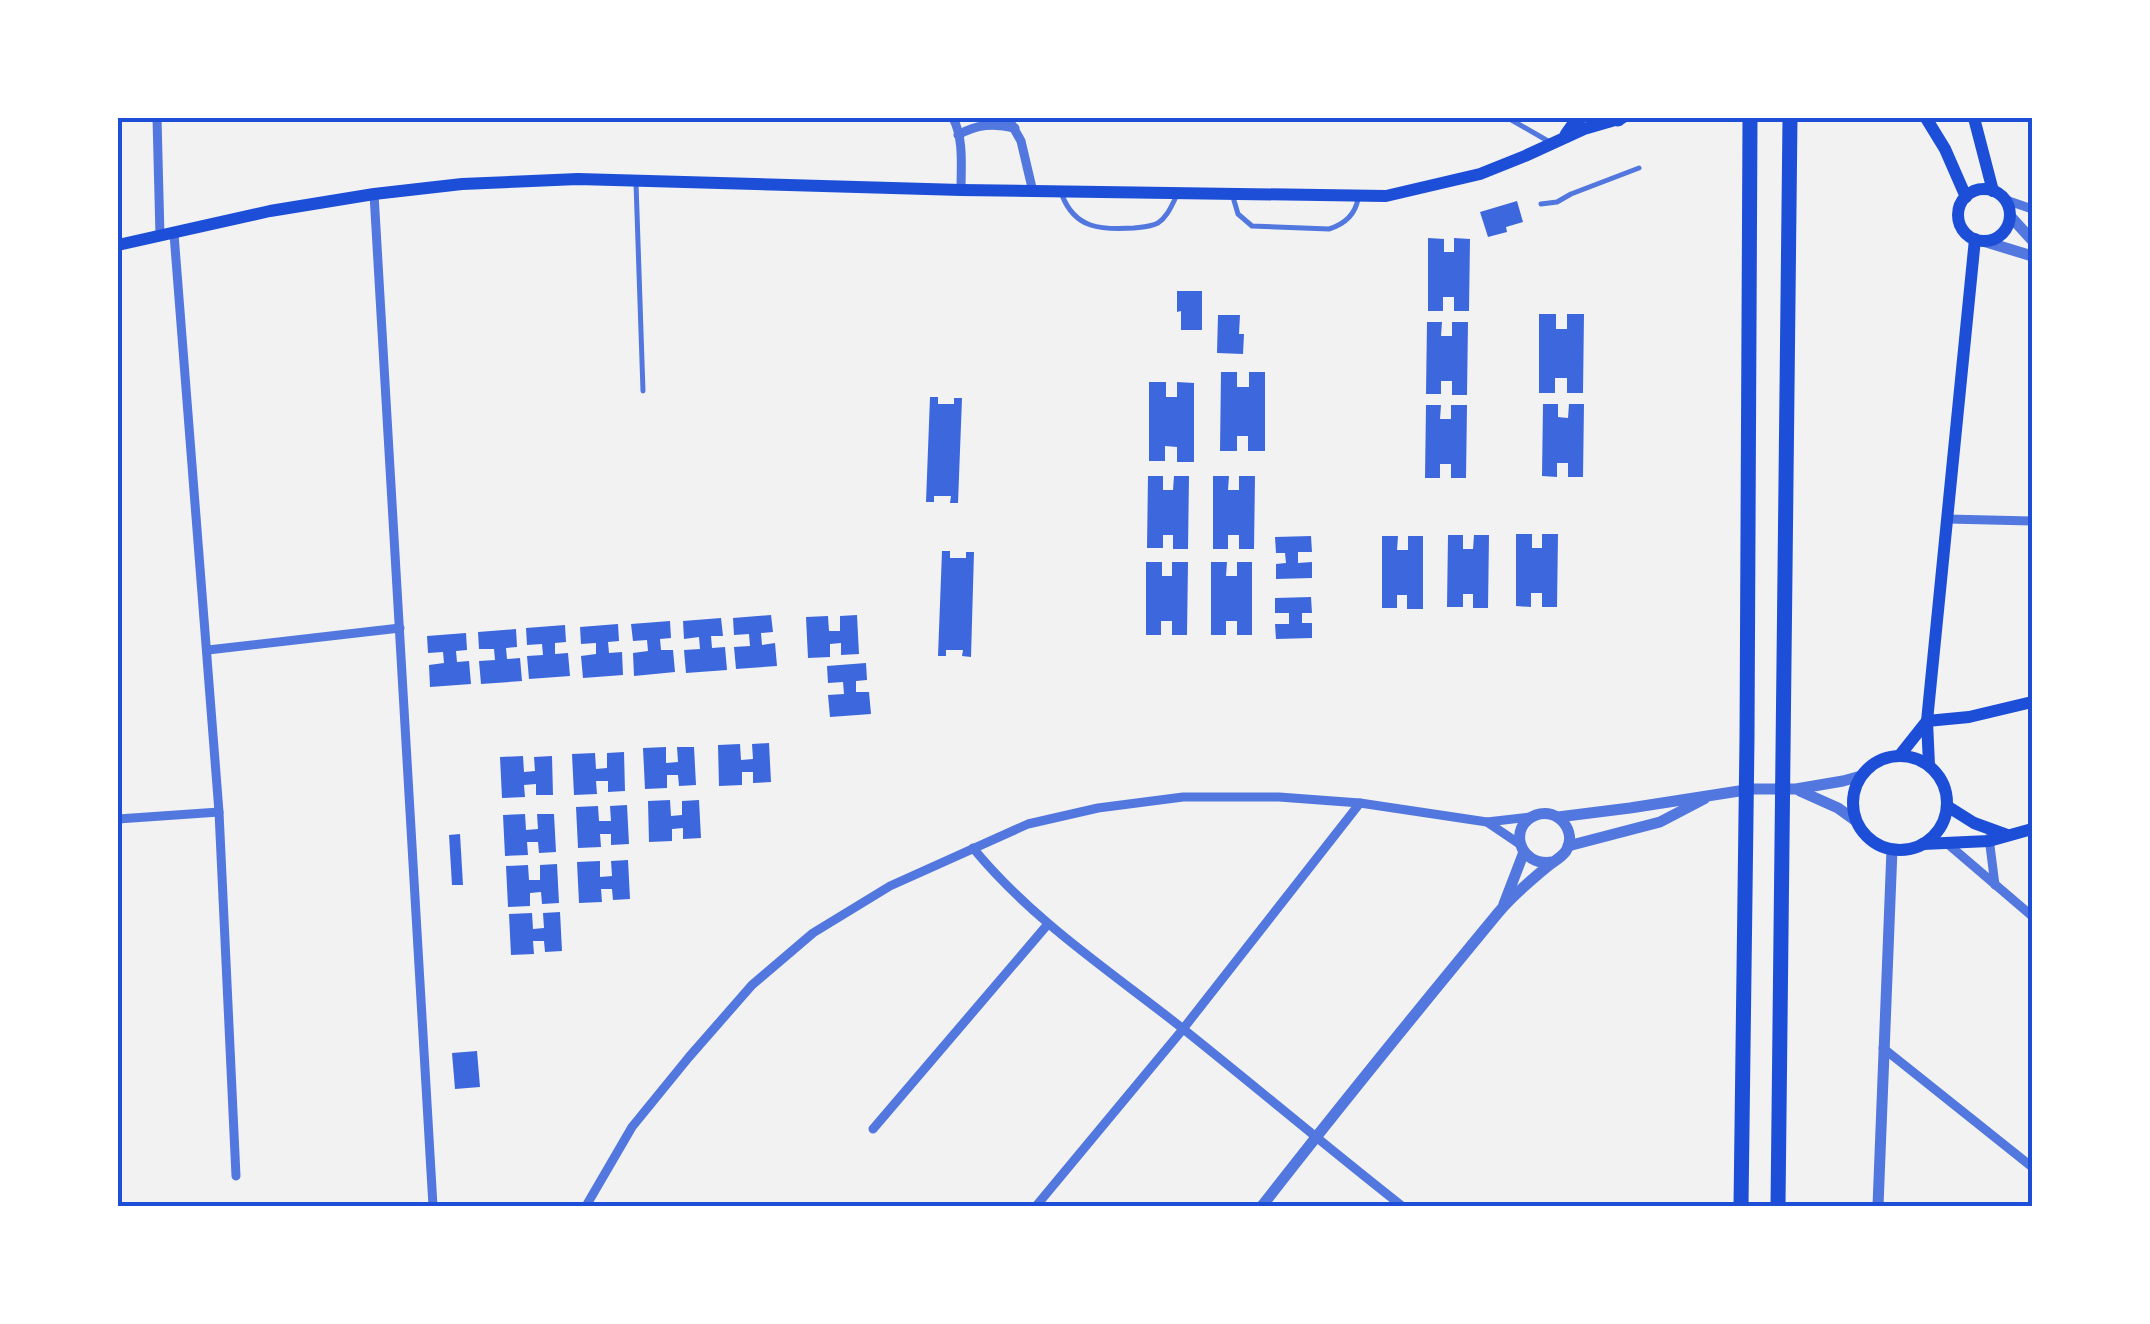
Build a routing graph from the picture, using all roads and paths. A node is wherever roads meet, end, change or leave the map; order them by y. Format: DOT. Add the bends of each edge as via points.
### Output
graph roads {
  1 [pos="157,118"];
  2 [pos="953,118"];
  3 [pos="1008,118"];
  4 [pos="1508,118"];
  5 [pos="1579,118"];
  6 [pos="1619,118"];
  7 [pos="1750,118"];
  8 [pos="1790,118"];
  9 [pos="1926,118"];
  10 [pos="1974,118"];
  11 [pos="1014,128"];
  12 [pos="958,135"];
  13 [pos="1559,139"];
  14 [pos="1638,168"];
  15 [pos="636,180"];
  16 [pos="961,190"];
  17 [pos="1994,190"];
  18 [pos="1033,192"];
  19 [pos="1061,192"];
  20 [pos="1178,193"];
  21 [pos="374,194"];
  22 [pos="1233,194"];
  23 [pos="1358,196"];
  24 [pos="1966,197"];
  25 [pos="2006,200"];
  26 [pos="1541,204"];
  27 [pos="2032,209"];
  28 [pos="2010,216"];
  29 [pos="167,235"];
  30 [pos="1979,240"];
  31 [pos="2032,240"];
  32 [pos="118,245"];
  33 [pos="2032,256"];
  34 [pos="644,390"];
  35 [pos="1947,519"];
  36 [pos="2032,521"];
  37 [pos="400,628"];
  38 [pos="208,650"];
  39 [pos="2032,702"];
  40 [pos="1927,722"];
  41 [pos="1900,755"];
  42 [pos="1929,765"];
  43 [pos="1861,776"];
  44 [pos="1796,790"];
  45 [pos="1708,797"];
  46 [pos="1360,803"];
  47 [pos="1947,806"];
  48 [pos="219,812"];
  49 [pos="1533,816"];
  50 [pos="1558,817"];
  51 [pos="118,820"];
  52 [pos="1856,821"];
  53 [pos="1487,822"];
  54 [pos="2032,829"];
  55 [pos="1989,835"];
  56 [pos="1923,844"];
  57 [pos="1949,844"];
  58 [pos="1568,846"];
  59 [pos="973,848"];
  60 [pos="1522,848"];
  61 [pos="1892,850"];
  62 [pos="1552,862"];
  63 [pos="1995,885"];
  64 [pos="1502,908"];
  65 [pos="2032,916"];
  66 [pos="1048,924"];
  67 [pos="1183,1028"];
  68 [pos="1883,1048"];
  69 [pos="873,1129"];
  70 [pos="1316,1138"];
  71 [pos="2032,1167"];
  72 [pos="236,1176"];
  73 [pos="433,1206"];
  74 [pos="586,1206"];
  75 [pos="1036,1206"];
  76 [pos="1262,1206"];
  77 [pos="1402,1206"];
  78 [pos="1741,1206"];
  79 [pos="1778,1206"];
  80 [pos="1878,1206"];
  1 -- 29 [label="street"];
  2 -- 12 [label="street"];
  3 -- 11 [label="street"];
  4 -- 13 [label="lane"];
  5 -- 13 [label="highway"];
  6 -- 13 [label="main road"];
  7 -- 78 [label="highway"];
  8 -- 79 [label="highway"];
  9 -- 24 [label="main road"];
  10 -- 17 [label="main road"];
  11 -- 12 [label="street" via="988,124"];
  11 -- 18 [label="street"];
  12 -- 16 [label="street"];
  13 -- 23 [label="main road" via="1480,174"];
  14 -- 26 [label="lane"];
  15 -- 16 [label="main road"];
  15 -- 21 [label="main road" via="462,184"];
  15 -- 34 [label="lane"];
  16 -- 18 [label="main road"];
  17 -- 24 [label="main road"];
  17 -- 25 [label="main road"];
  18 -- 19 [label="main road"];
  19 -- 20 [label="main road"];
  19 -- 20 [label="lane" via="1067,208 1085,223 1126,228 1156,224"];
  20 -- 22 [label="main road"];
  21 -- 29 [label="main road"];
  21 -- 37 [label="street"];
  22 -- 23 [label="main road"];
  22 -- 23 [label="lane" via="1238,214 1252,226 1330,230 1350,217"];
  24 -- 30 [label="main road" via="1959,220"];
  25 -- 27 [label="street"];
  25 -- 28 [label="main road"];
  28 -- 30 [label="main road" via="1999,236"];
  28 -- 31 [label="street"];
  29 -- 32 [label="main road"];
  29 -- 38 [label="street"];
  30 -- 33 [label="street"];
  30 -- 35 [label="main road"];
  35 -- 36 [label="street"];
  35 -- 40 [label="main road"];
  37 -- 38 [label="street"];
  37 -- 73 [label="street"];
  38 -- 48 [label="street"];
  39 -- 40 [label="main road"];
  40 -- 41 [label="main road"];
  40 -- 42 [label="main road"];
  41 -- 42 [label="main road"];
  41 -- 43 [label="main road"];
  42 -- 47 [label="main road" via="1940,776"];
  43 -- 44 [label="street"];
  43 -- 52 [label="main road" via="1854,790"];
  44 -- 45 [label="street"];
  44 -- 52 [label="street"];
  45 -- 50 [label="street"];
  45 -- 58 [label="street" via="1660,822"];
  46 -- 53 [label="street"];
  46 -- 59 [label="street" via="1183,798 1028,824"];
  46 -- 67 [label="street"];
  47 -- 55 [label="main road"];
  47 -- 56 [label="main road" via="1944,821"];
  48 -- 51 [label="street"];
  48 -- 72 [label="street"];
  49 -- 50 [label="street"];
  49 -- 53 [label="street"];
  49 -- 60 [label="street" via="1522,828"];
  50 -- 58 [label="street" via="1568,830"];
  52 -- 61 [label="main road" via="1864,834"];
  53 -- 60 [label="street"];
  54 -- 55 [label="main road"];
  55 -- 57 [label="main road"];
  55 -- 63 [label="street"];
  56 -- 57 [label="main road"];
  56 -- 61 [label="main road"];
  57 -- 63 [label="street"];
  58 -- 62 [label="street"];
  59 -- 66 [label="street"];
  59 -- 74 [label="street" via="890,886 813,933 752,985 632,1127"];
  60 -- 62 [label="street" via="1536,862"];
  60 -- 64 [label="street"];
  61 -- 68 [label="street"];
  62 -- 64 [label="street"];
  63 -- 65 [label="street"];
  64 -- 70 [label="street"];
  66 -- 67 [label="street"];
  66 -- 69 [label="street"];
  67 -- 70 [label="street"];
  67 -- 75 [label="street"];
  68 -- 71 [label="street"];
  68 -- 80 [label="street"];
  70 -- 76 [label="street"];
  70 -- 77 [label="street"];
}
